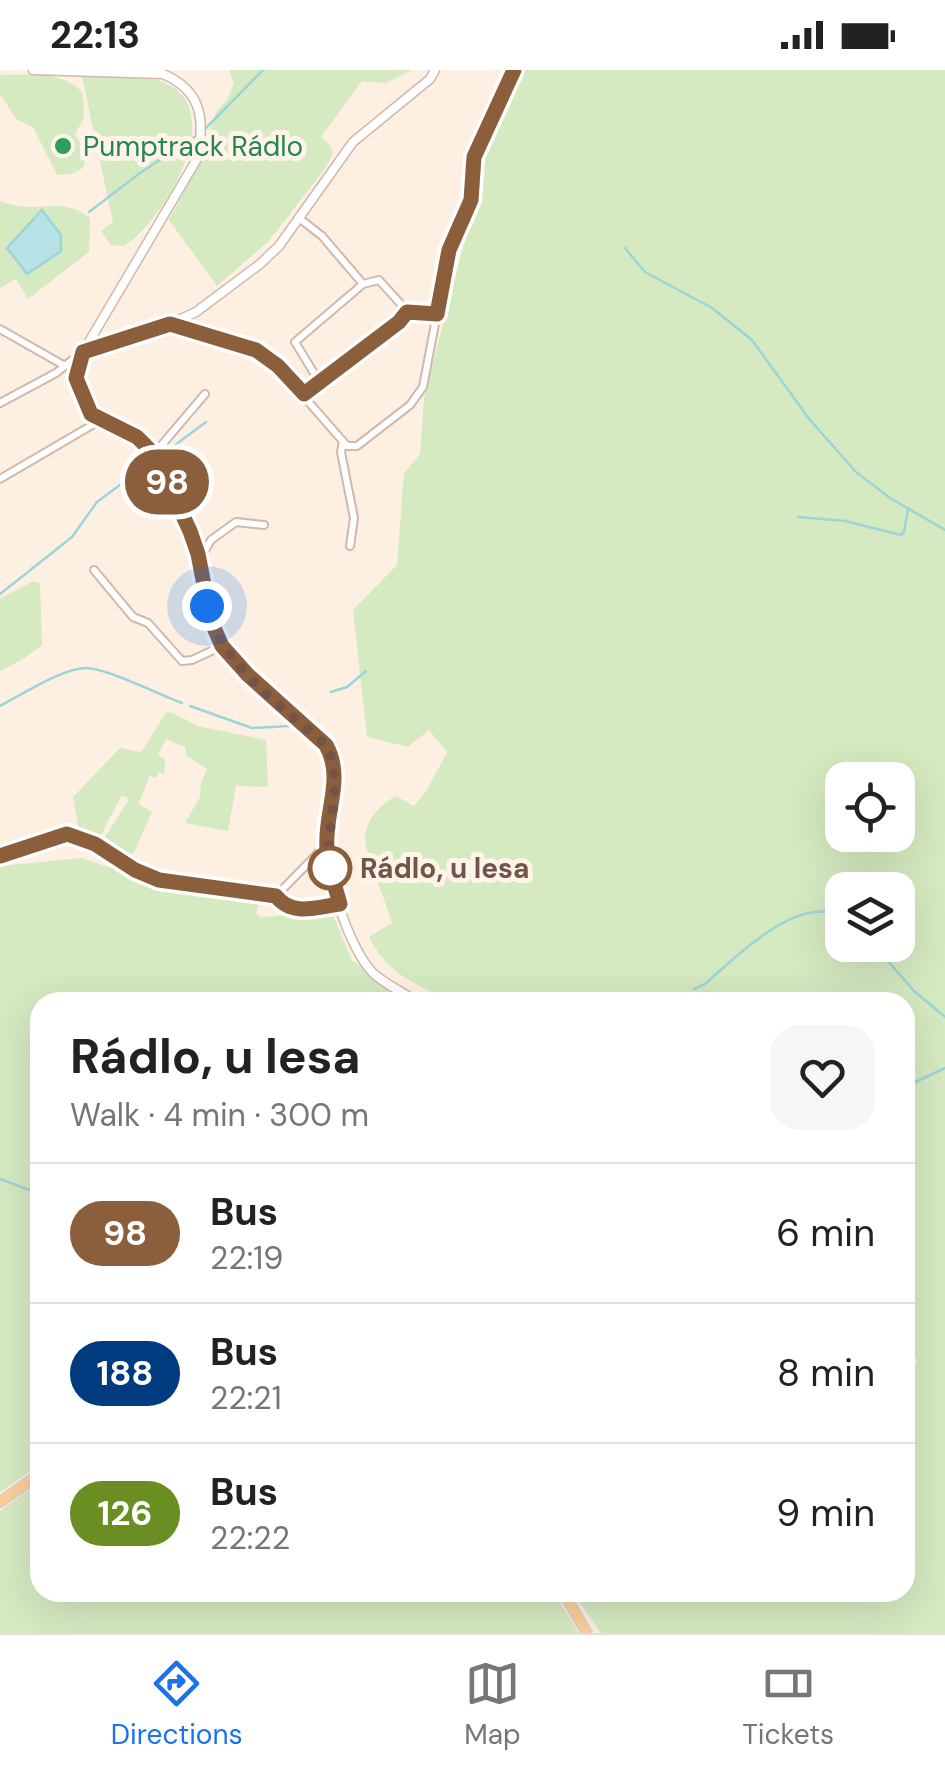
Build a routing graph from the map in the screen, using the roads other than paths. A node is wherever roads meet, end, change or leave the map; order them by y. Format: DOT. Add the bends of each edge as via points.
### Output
graph roads {
  1 [pos="32,70"];
  2 [pos="436,70"];
  3 [pos="514,70"];
  4 [pos="299,218"];
  5 [pos="363,284"];
  6 [pos="407,312"];
  7 [pos="437,314"];
  8 [pos="170,324"];
  9 [pos="0,329"];
  10 [pos="83,352"];
  11 [pos="65,366"];
  12 [pos="320,383"];
  13 [pos="205,394"];
  14 [pos="304,394"];
  15 [pos="0,404"];
  16 [pos="99,421"];
  17 [pos="343,441"];
  18 [pos="154,454"];
  19 [pos="0,479"];
  20 [pos="264,525"];
  21 [pos="350,546"];
  22 [pos="198,554"];
  23 [pos="94,570"];
  24 [pos="222,646"];
  25 [pos="326,845"];
  26 [pos="0,856"];
  27 [pos="276,896"];
  28 [pos="340,904"];
  29 [pos="403,992"];
  30 [pos="30,1481"];
  31 [pos="0,1502"];
  32 [pos="569,1602"];
  33 [pos="587,1633"];
  1 -- 10 [label="street" via="162,74 189,94 202,123 197,159"];
  2 -- 4 [label="street" via="353,142"];
  3 -- 7 [label="street" via="474,157 471,200 449,250"];
  4 -- 5 [label="street"];
  4 -- 8 [label="street" via="260,264"];
  5 -- 6 [label="street" via="379,280"];
  5 -- 12 [label="street" via="295,342"];
  6 -- 7 [label="street"];
  6 -- 12 [label="street"];
  7 -- 17 [label="street" via="417,397 357,446"];
  8 -- 10 [label="street"];
  8 -- 14 [label="street" via="256,350"];
  9 -- 11 [label="street"];
  10 -- 11 [label="street"];
  10 -- 16 [label="street" via="76,378"];
  11 -- 15 [label="street"];
  12 -- 14 [label="street"];
  13 -- 18 [label="street"];
  14 -- 17 [label="street"];
  16 -- 18 [label="street" via="137,437"];
  16 -- 19 [label="street"];
  17 -- 21 [label="street" via="354,518"];
  18 -- 22 [label="street"];
  20 -- 22 [label="street" via="236,522"];
  22 -- 24 [label="street"];
  23 -- 24 [label="street" via="182,662"];
  24 -- 25 [label="street" via="331,754 335,784"];
  25 -- 27 [label="street"];
  25 -- 28 [label="street"];
  26 -- 27 [label="street" via="67,834 159,880"];
  27 -- 28 [label="street" via="296,910"];
  28 -- 29 [label="street" via="365,962"];
  30 -- 31 [label="main road"];
  32 -- 33 [label="main road"];
}
